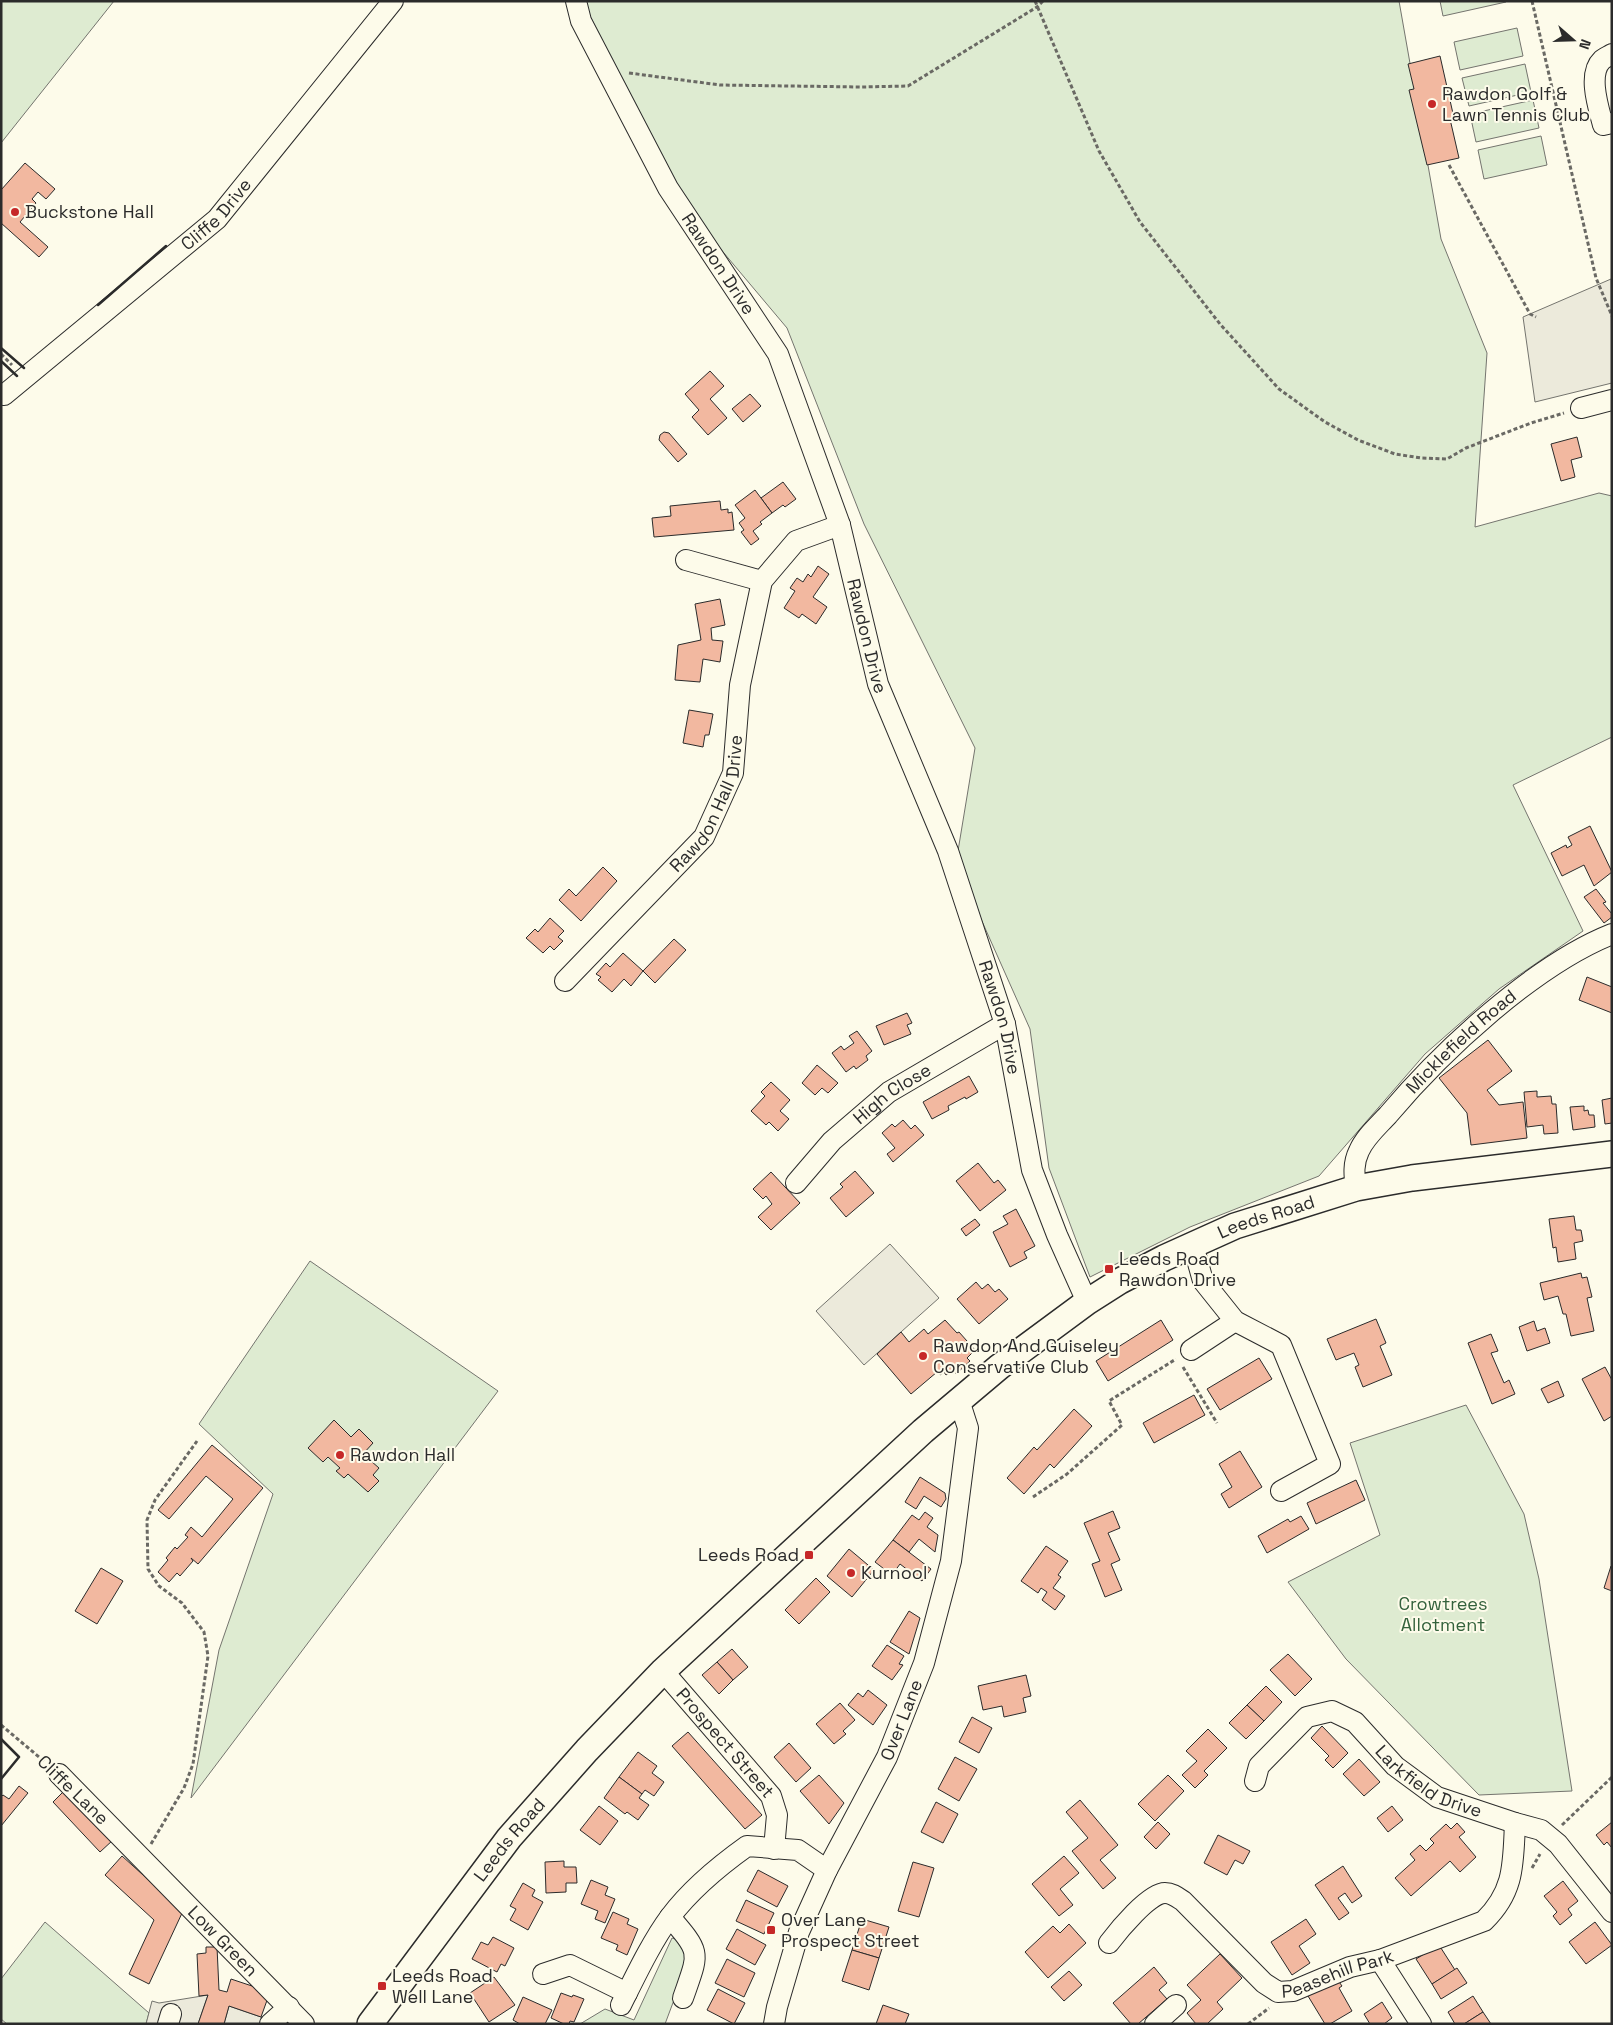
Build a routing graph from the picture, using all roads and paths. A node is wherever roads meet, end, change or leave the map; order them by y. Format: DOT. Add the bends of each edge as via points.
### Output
graph roads {
  1 [pos="393,1"];
  2 [pos="576,1"];
  3 [pos="1035,1"];
  4 [pos="1044,1"];
  5 [pos="1532,1"];
  6 [pos="1037,7"];
  7 [pos="1612,54"];
  8 [pos="606,70"];
  9 [pos="1612,123"];
  10 [pos="1449,165"];
  11 [pos="1612,316"];
  12 [pos="1536,317"];
  13 [pos="4,395"];
  14 [pos="1612,400"];
  15 [pos="1581,408"];
  16 [pos="840,525"];
  17 [pos="686,560"];
  18 [pos="762,581"];
  19 [pos="1612,934"];
  20 [pos="565,981"];
  21 [pos="1005,1024"];
  22 [pos="1612,1154"];
  23 [pos="796,1183"];
  24 [pos="1356,1188"];
  25 [pos="1193,1245"];
  26 [pos="1087,1302"];
  27 [pos="1235,1321"];
  28 [pos="1184,1354"];
  29 [pos="959,1400"];
  30 [pos="1217,1423"];
  31 [pos="198,1441"];
  32 [pos="1281,1491"];
  33 [pos="1033,1497"];
  34 [pos="663,1671"];
  35 [pos="1,1725"];
  36 [pos="59,1774"];
  37 [pos="1612,1777"];
  38 [pos="1255,1781"];
  39 [pos="1515,1823"];
  40 [pos="1550,1838"];
  41 [pos="774,1849"];
  42 [pos="143,1857"];
  43 [pos="827,1870"];
  44 [pos="1612,1912"];
  45 [pos="670,1917"];
  46 [pos="1108,1943"];
  47 [pos="1380,1960"];
  48 [pos="543,1974"];
  49 [pos="683,1998"];
  50 [pos="1176,2005"];
  51 [pos="289,2007"];
  52 [pos="270,2024"];
  53 [pos="304,2024"];
  54 [pos="370,2024"];
  55 [pos="774,2024"];
  56 [pos="1155,2024"];
  57 [pos="1421,2024"];
  1 -- 13 [label="street, Cliffe Drive" via="217,219"];
  2 -- 8 [label="street, Rawdon Drive" via="581,21"];
  3 -- 6 [label="path"];
  4 -- 6 [label="path"];
  5 -- 11 [label="path" via="1596,278"];
  6 -- 8 [label="path" via="908,86 720,85"];
  6 -- 15 [label="path" via="1099,151 1140,222 1220,324 1279,388 1325,422 1358,440 1395,454 1447,459 1466,448 1531,423"];
  7 -- 9 [label="street" via="1601,61 1596,70 1595,89 1603,126"];
  8 -- 16 [label="street, Rawdon Drive" via="668,188 778,354"];
  10 -- 12 [label="path" via="1530,314"];
  14 -- 15 [label="street"];
  16 -- 18 [label="street, Rawdon Hall Drive" via="796,542"];
  16 -- 21 [label="street, Rawdon Drive" via="878,684 948,851"];
  17 -- 18 [label="street"];
  18 -- 20 [label="street, Rawdon Hall Drive" via="740,685 733,773 704,837"];
  19 -- 24 [label="street, Micklefield Road" via="1578,949 1541,974 1441,1058 1363,1144 1356,1161"];
  21 -- 23 [label="street, High Close" via="889,1092 832,1141"];
  21 -- 26 [label="street, Rawdon Drive" via="1032,1170"];
  22 -- 24 [label="main road, Leeds Road" via="1412,1178"];
  24 -- 25 [label="main road, Leeds Road" via="1235,1226"];
  25 -- 26 [label="main road, Leeds Road"];
  25 -- 27 [label="street" via="1203,1281"];
  26 -- 29 [label="main road, Leeds Road" via="999,1366"];
  27 -- 28 [label="street"];
  27 -- 32 [label="street" via="1281,1345 1330,1464"];
  28 -- 30 [label="path"];
  28 -- 33 [label="path" via="1109,1401 1122,1424 1067,1474"];
  29 -- 34 [label="main road, Leeds Road"];
  29 -- 43 [label="street, Over Lane" via="968,1428 951,1561 924,1663 887,1756"];
  31 -- 42 [label="path" via="155,1500 147,1520 148,1569 159,1586 182,1603 204,1632 208,1656 193,1764 184,1788"];
  34 -- 41 [label="street, Prospect Street" via="771,1796 777,1815"];
  34 -- 54 [label="main road, Leeds Road" via="509,1838"];
  35 -- 36 [label="path, Cliffe Lane"];
  36 -- 42 [label="street, Cliffe Lane"];
  37 -- 40 [label="path"];
  38 -- 39 [label="street, Larkfield Drive" via="1259,1766 1307,1717 1332,1711 1355,1722 1395,1766 1437,1797"];
  39 -- 40 [label="street, Larkfield Drive" via="1541,1830"];
  39 -- 47 [label="street, Peasehill Park" via="1513,1863 1508,1888 1498,1908 1478,1924"];
  40 -- 44 [label="street, Larkfield Drive"];
  41 -- 43 [label="street" via="798,1850"];
  41 -- 45 [label="street" via="747,1846 696,1888"];
  42 -- 51 [label="street, Low Green"];
  43 -- 55 [label="street, Over Lane" via="799,1932"];
  45 -- 48 [label="street" via="624,1999 570,1965"];
  45 -- 49 [label="street" via="692,1943 696,1954"];
  46 -- 47 [label="street, Peasehill Park" via="1150,1900 1166,1892 1183,1901 1264,1983 1278,1992 1293,1991 1350,1967"];
  47 -- 57 [label="street"];
  50 -- 56 [label="street"];
  51 -- 52 [label="street"];
  51 -- 53 [label="street, Low Green"];
}
